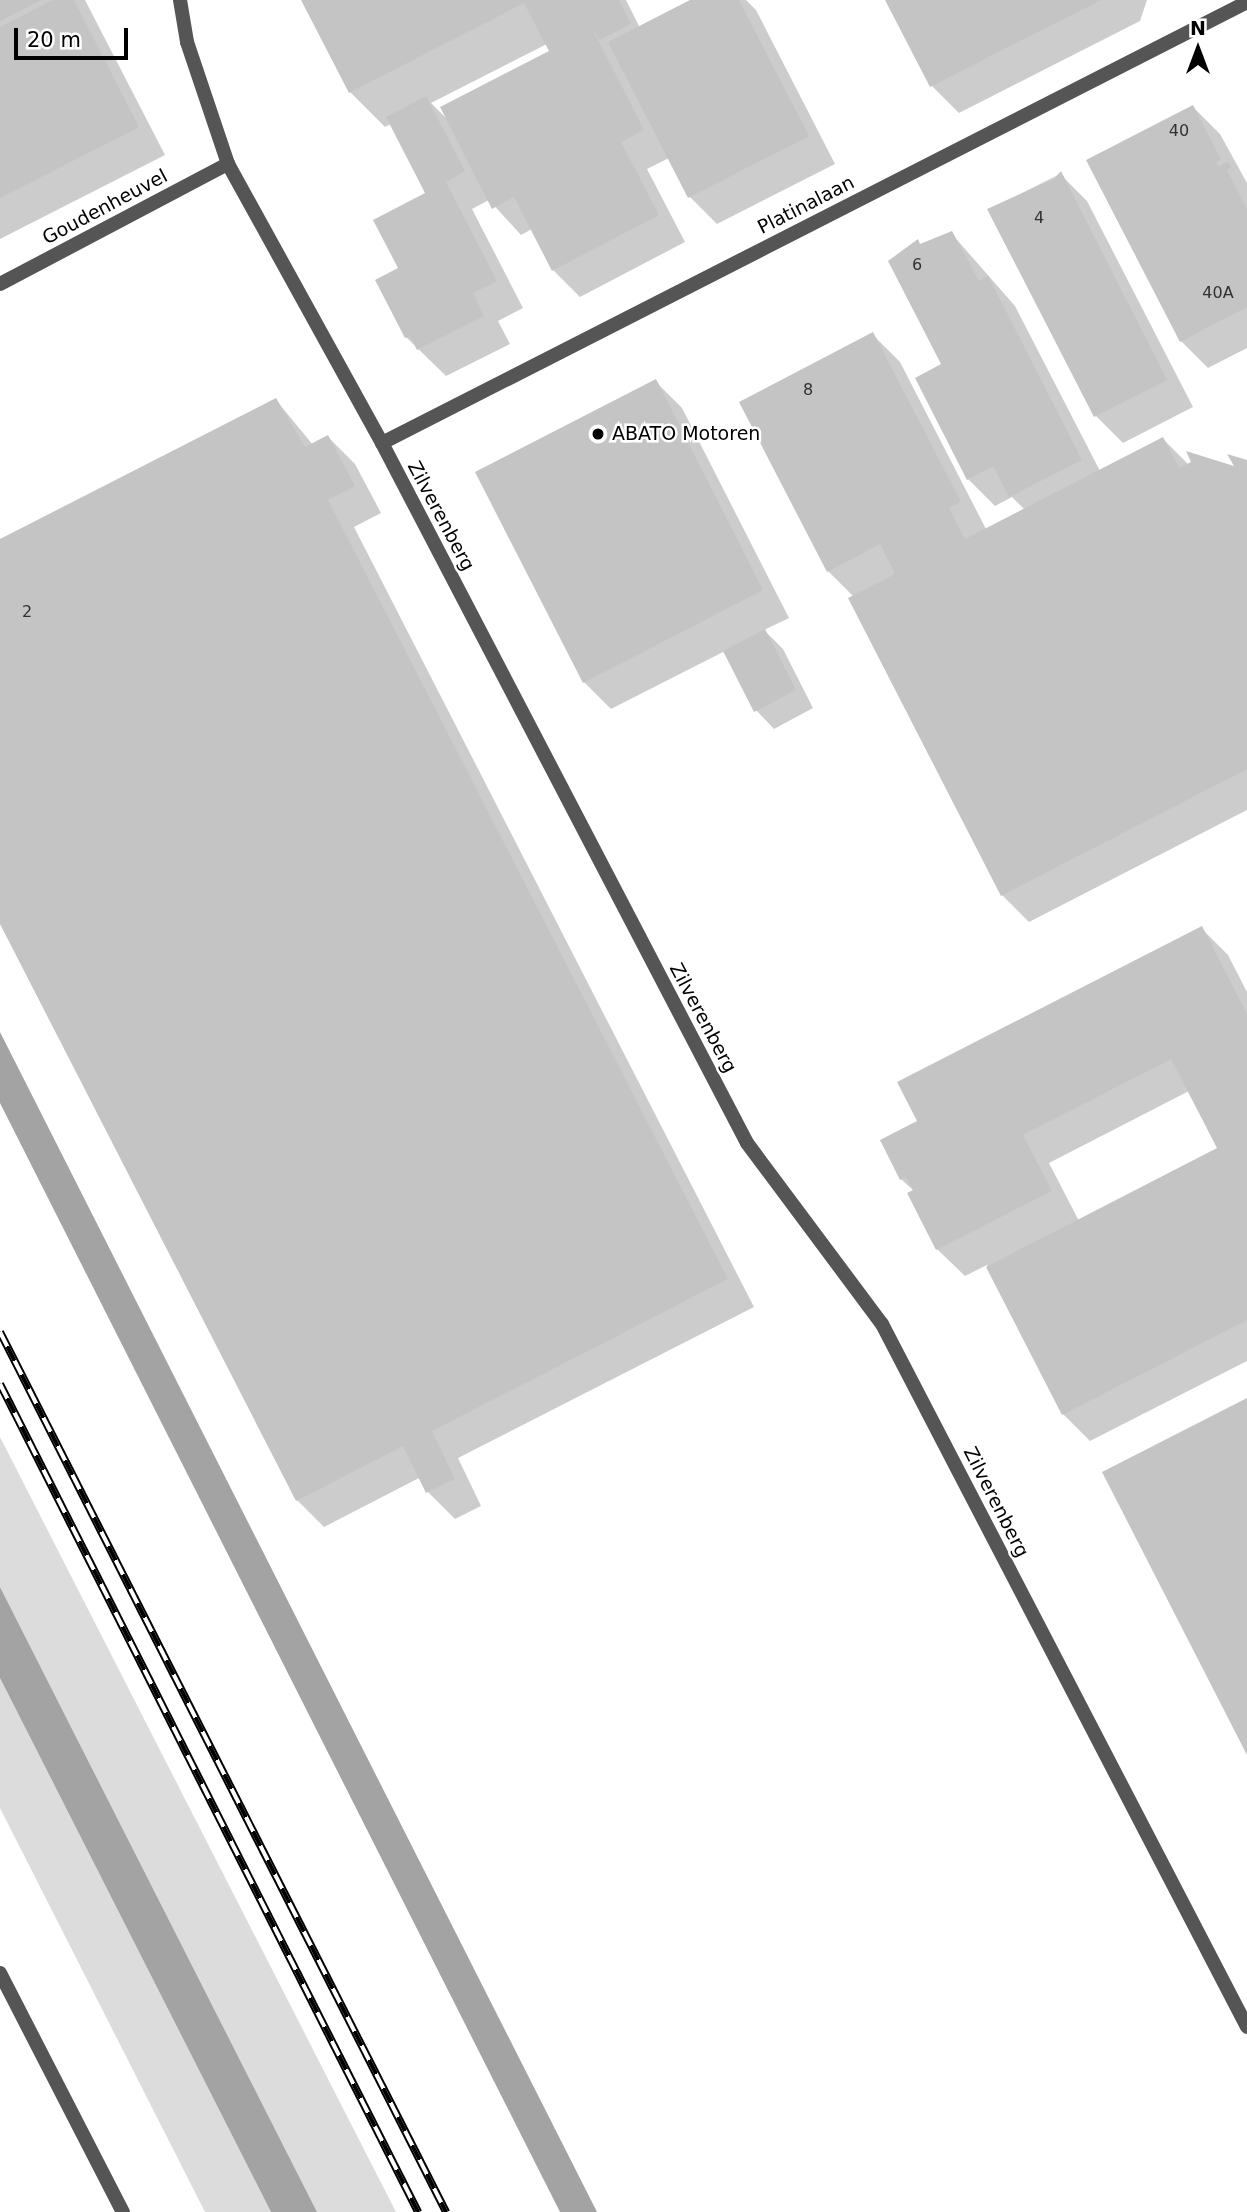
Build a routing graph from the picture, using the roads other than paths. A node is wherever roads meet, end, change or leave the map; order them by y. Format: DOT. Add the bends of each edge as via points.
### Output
graph roads {
  1 [pos="180,0"];
  2 [pos="1247,2"];
  3 [pos="228,164"];
  4 [pos="0,284"];
  5 [pos="382,443"];
  6 [pos="0,1973"];
  7 [pos="1247,2027"];
  8 [pos="123,2212"];
  1 -- 3 [label="street, Zilverenberg" via="187,42"];
  2 -- 5 [label="street, Platinalaan"];
  3 -- 4 [label="street, Goudenheuvel"];
  3 -- 5 [label="street, Zilverenberg"];
  5 -- 7 [label="street, Zilverenberg" via="747,1143 882,1324"];
  6 -- 8 [label="street"];
}
